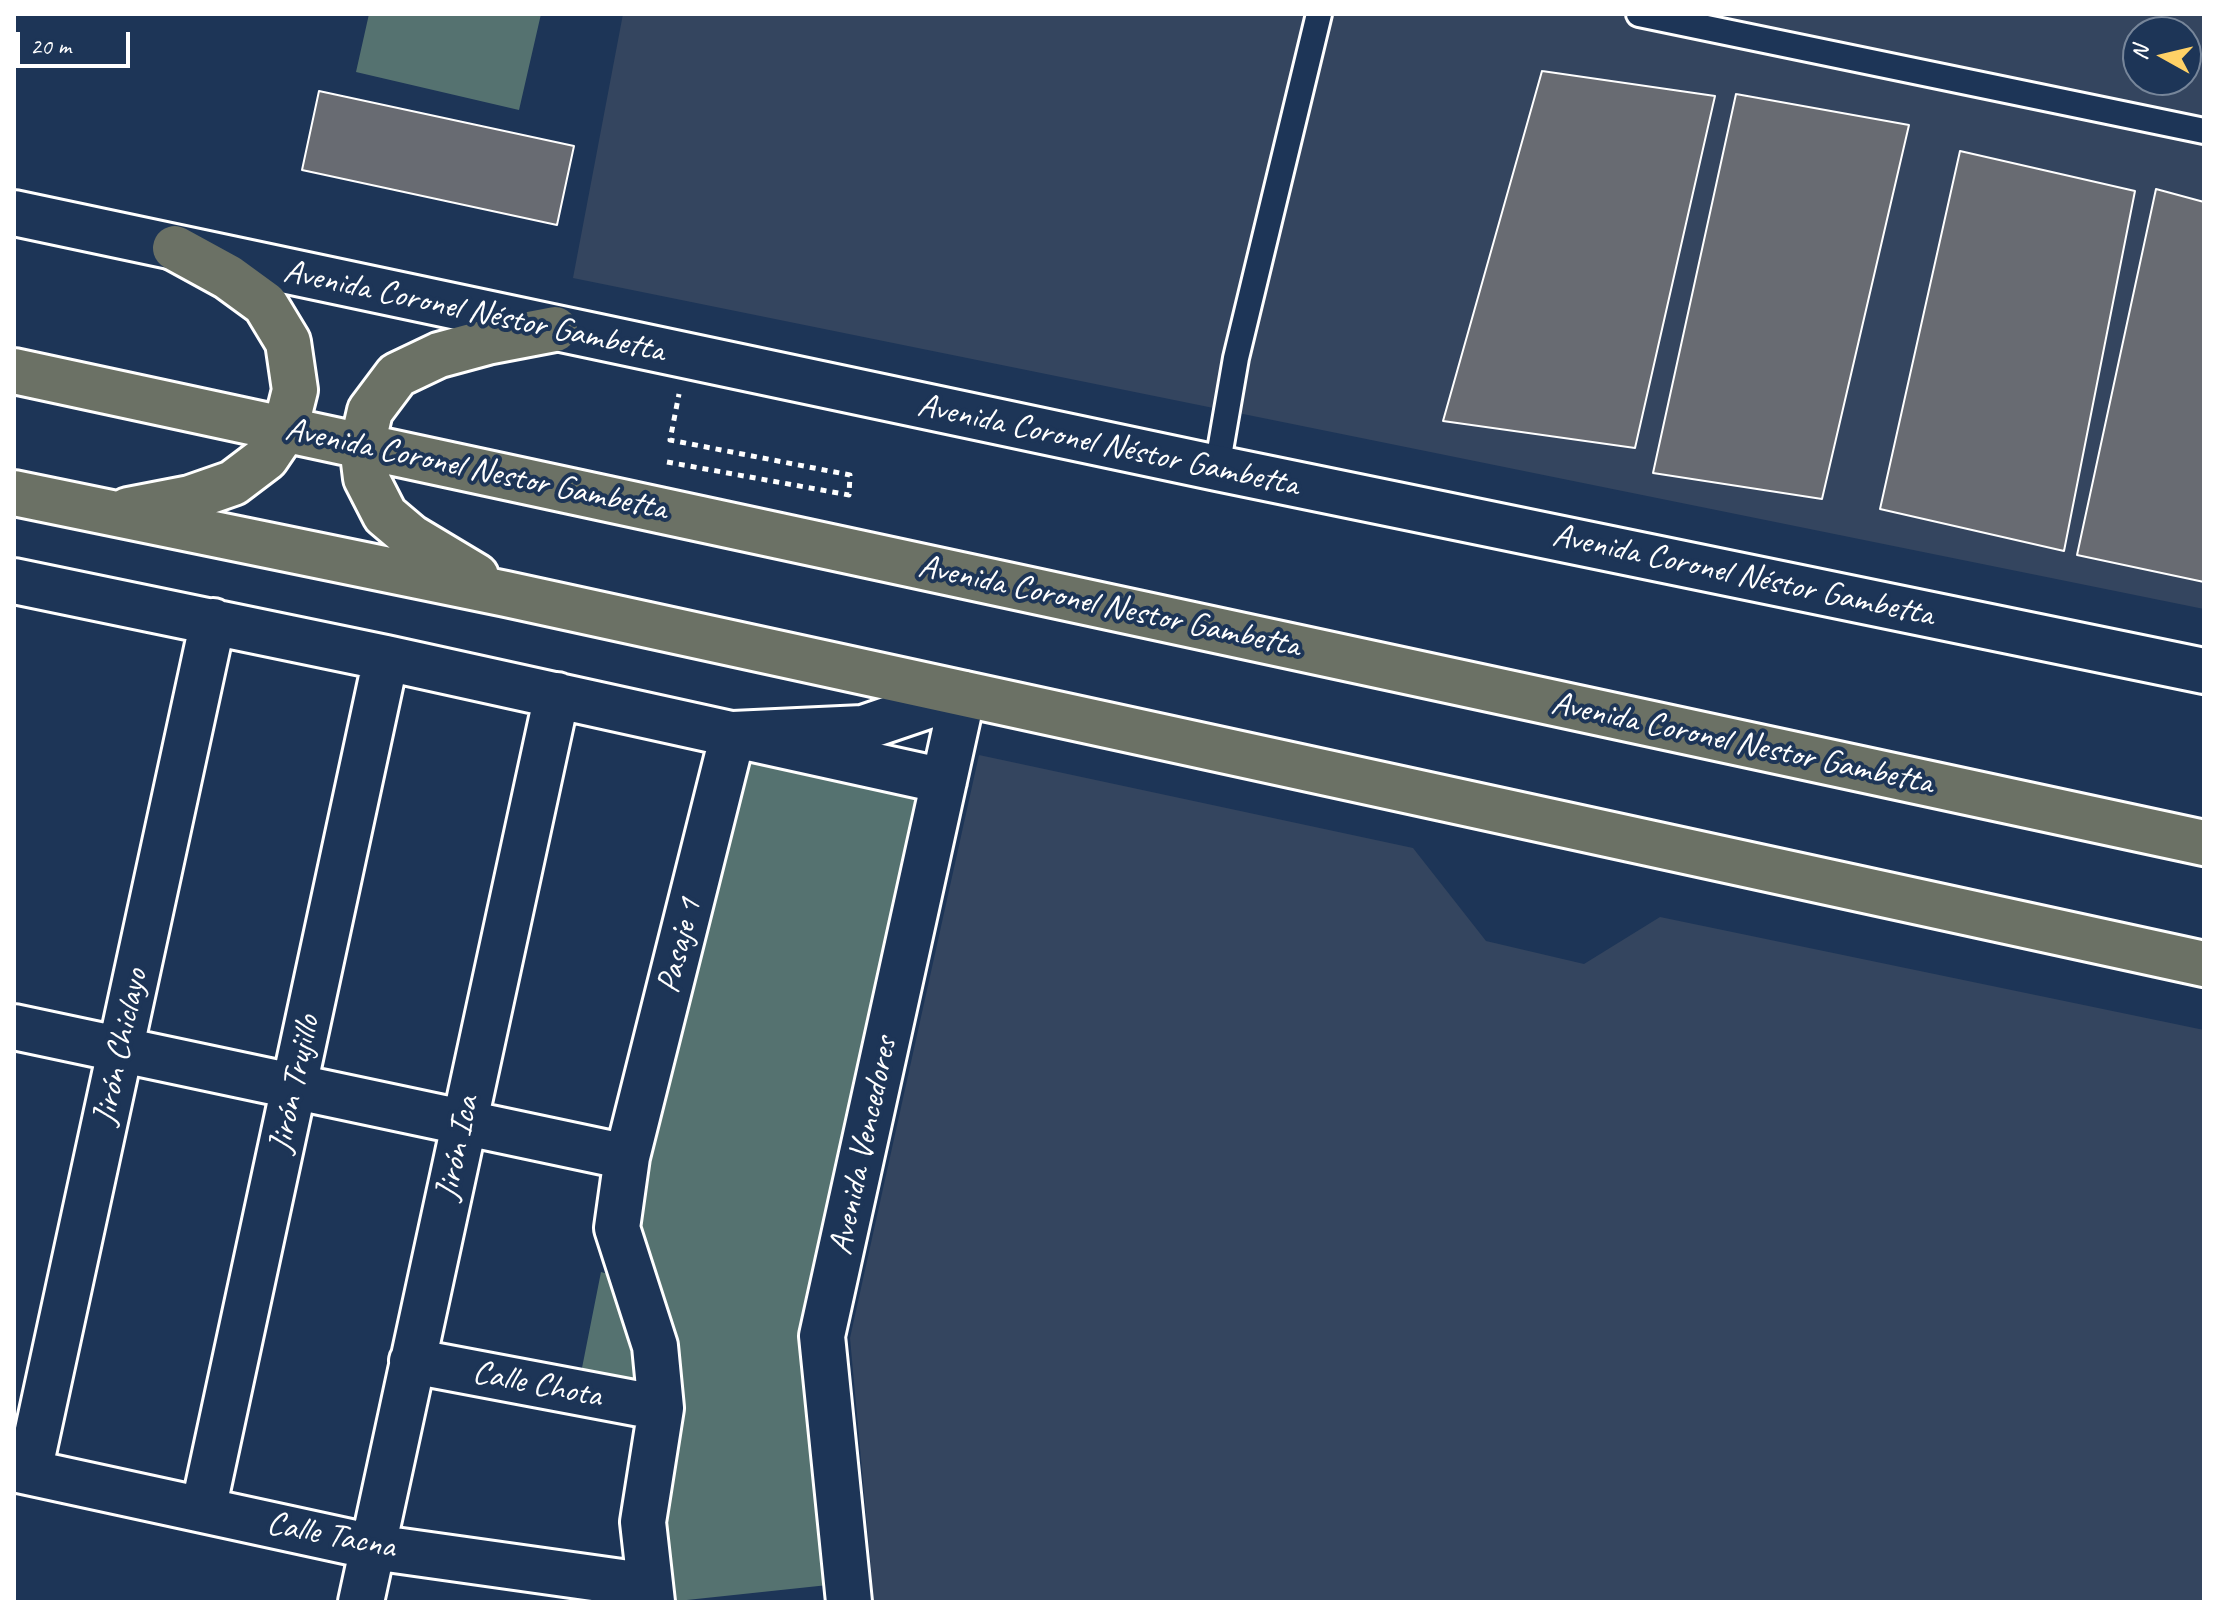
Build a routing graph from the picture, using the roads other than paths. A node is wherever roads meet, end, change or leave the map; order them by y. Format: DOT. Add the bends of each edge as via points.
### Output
graph roads {
  1 [pos="1319,14"];
  2 [pos="1639,14"];
  3 [pos="2204,131"];
  4 [pos="14,213"];
  5 [pos="175,248"];
  6 [pos="555,329"];
  7 [pos="14,371"];
  8 [pos="285,430"];
  9 [pos="362,446"];
  10 [pos="1217,468"];
  11 [pos="14,493"];
  12 [pos="110,514"];
  13 [pos="14,581"];
  14 [pos="506,594"];
  15 [pos="213,621"];
  16 [pos="386,658"];
  17 [pos="2204,671"];
  18 [pos="963,694"];
  19 [pos="557,695"];
  20 [pos="733,734"];
  21 [pos="944,781"];
  22 [pos="2204,843"];
  23 [pos="2204,964"];
  24 [pos="14,1027"];
  25 [pos="120,1049"];
  26 [pos="294,1086"];
  27 [pos="464,1122"];
  28 [pos="627,1157"];
  29 [pos="412,1361"];
  30 [pos="661,1408"];
  31 [pos="22,1470"];
  32 [pos="203,1510"];
  33 [pos="373,1547"];
  34 [pos="651,1594"];
  35 [pos="361,1602"];
  36 [pos="849,1602"];
  1 -- 10 [label="lane" via="1236,358"];
  2 -- 3 [label="lane"];
  4 -- 5 [label="street, Avenida Coronel Néstor Gambetta"];
  5 -- 6 [label="street, Avenida Coronel Néstor Gambetta"];
  5 -- 8 [label="highway" via="265,304 288,342 295,390"];
  6 -- 9 [label="highway" via="439,355 397,375 370,411"];
  6 -- 10 [label="street, Avenida Coronel Néstor Gambetta"];
  7 -- 8 [label="highway, Avenida Coronel Nestor Gambetta"];
  8 -- 9 [label="highway, Avenida Coronel Nestor Gambetta"];
  8 -- 12 [label="highway" via="266,458 233,483 190,498"];
  9 -- 14 [label="highway" via="366,478 385,515 411,537"];
  9 -- 22 [label="highway, Avenida Coronel Nestor Gambetta"];
  10 -- 17 [label="street, Avenida Coronel Néstor Gambetta"];
  11 -- 12 [label="highway"];
  12 -- 14 [label="highway"];
  13 -- 15 [label="street"];
  14 -- 18 [label="highway"];
  15 -- 16 [label="street"];
  15 -- 25 [label="street, Jirón Chiclayo"];
  16 -- 19 [label="street"];
  16 -- 26 [label="street, Jirón Trujillo"];
  18 -- 20 [label="street" via="863,728"];
  18 -- 21 [label="street, Avenida Vencedores"];
  18 -- 23 [label="highway"];
  19 -- 20 [label="street"];
  19 -- 27 [label="street, Jirón Ica"];
  20 -- 21 [label="street"];
  20 -- 28 [label="street, Pasaje 1"];
  21 -- 36 [label="street, Avenida Vencedores" via="822,1336"];
  24 -- 25 [label="street"];
  25 -- 26 [label="street"];
  25 -- 31 [label="street, Jirón Chiclayo"];
  26 -- 27 [label="street"];
  26 -- 32 [label="street, Jirón Trujillo"];
  27 -- 28 [label="street"];
  27 -- 29 [label="street, Jirón Ica"];
  28 -- 30 [label="street, Pasaje 1" via="617,1228 655,1346"];
  29 -- 30 [label="street, Calle Chota"];
  29 -- 33 [label="street, Jirón Ica"];
  30 -- 34 [label="street, Pasaje 1" via="643,1522"];
  31 -- 32 [label="street, Calle Tacna"];
  32 -- 33 [label="street, Calle Tacna"];
  33 -- 34 [label="street, Calle Tacna"];
  33 -- 35 [label="street, Jirón Ica"];
}
